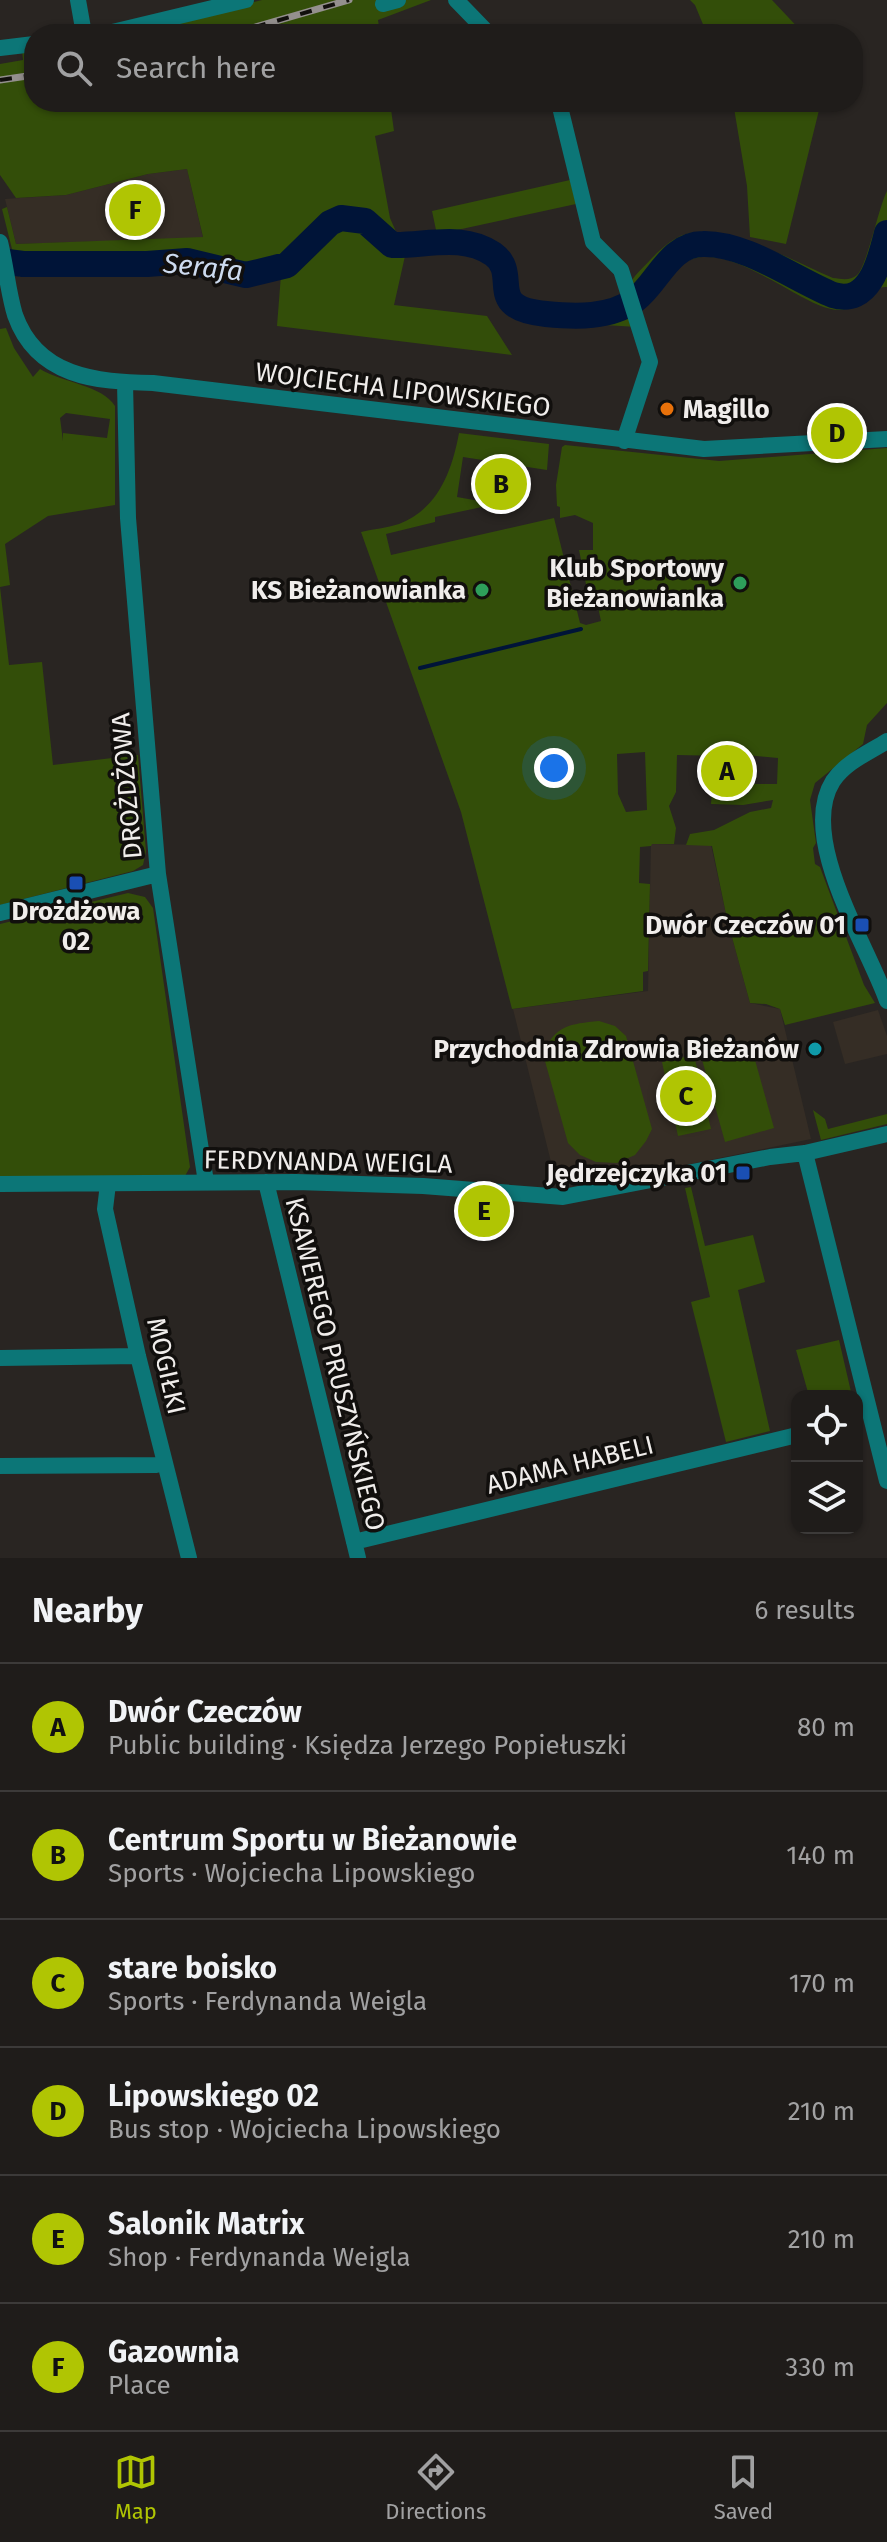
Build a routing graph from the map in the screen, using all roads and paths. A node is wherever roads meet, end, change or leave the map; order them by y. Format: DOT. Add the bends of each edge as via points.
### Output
graph roads {
  1 [pos="78,0"];
  2 [pos="246,0"];
  3 [pos="456,0"];
  4 [pos="82,24"];
  5 [pos="146,24"];
  6 [pos="479,24"];
  7 [pos="24,45"];
  8 [pos="0,48"];
  9 [pos="561,112"];
  10 [pos="1,246"];
  11 [pos="125,383"];
  12 [pos="887,439"];
  13 [pos="624,441"];
  14 [pos="887,741"];
  15 [pos="158,874"];
  16 [pos="0,913"];
  17 [pos="886,993"];
  18 [pos="887,1134"];
  19 [pos="805,1153"];
  20 [pos="206,1182"];
  21 [pos="266,1182"];
  22 [pos="0,1184"];
  23 [pos="108,1184"];
  24 [pos="138,1356"];
  25 [pos="0,1358"];
  26 [pos="864,1418"];
  27 [pos="791,1437"];
  28 [pos="165,1463"];
  29 [pos="0,1466"];
  30 [pos="887,1481"];
  31 [pos="356,1550"];
  32 [pos="189,1558"];
  1 -- 4 [label="street"];
  2 -- 5 [label="street"];
  3 -- 6 [label="street"];
  7 -- 8 [label="street"];
  9 -- 13 [label="street" via="593,242 621,270 650,362"];
  10 -- 11 [label="street, WOJCIECHA LIPOWSKIEGO" via="16,316 38,353 85,378"];
  11 -- 13 [label="street, WOJCIECHA LIPOWSKIEGO"];
  11 -- 15 [label="street, DROŻDŻOWA" via="128,518"];
  12 -- 13 [label="street, WOJCIECHA LIPOWSKIEGO" via="715,449"];
  14 -- 17 [label="street" via="834,780 824,822 832,871"];
  15 -- 16 [label="street"];
  15 -- 20 [label="street, DROŻDŻOWA"];
  18 -- 19 [label="street, FERDYNANDA WEIGLA"];
  19 -- 21 [label="street, FERDYNANDA WEIGLA" via="571,1197"];
  19 -- 26 [label="street"];
  20 -- 21 [label="street, FERDYNANDA WEIGLA"];
  20 -- 23 [label="street, FERDYNANDA WEIGLA"];
  21 -- 31 [label="street, KSAWEREGO PRUSZYŃSKIEGO"];
  22 -- 23 [label="street, FERDYNANDA WEIGLA"];
  23 -- 24 [label="street, MOGIŁKI" via="105,1209"];
  24 -- 25 [label="street"];
  24 -- 28 [label="street, MOGIŁKI"];
  26 -- 30 [label="street"];
  27 -- 31 [label="street, ADAMA HABELI"];
  28 -- 29 [label="street"];
  28 -- 32 [label="street, MOGIŁKI"];
}
